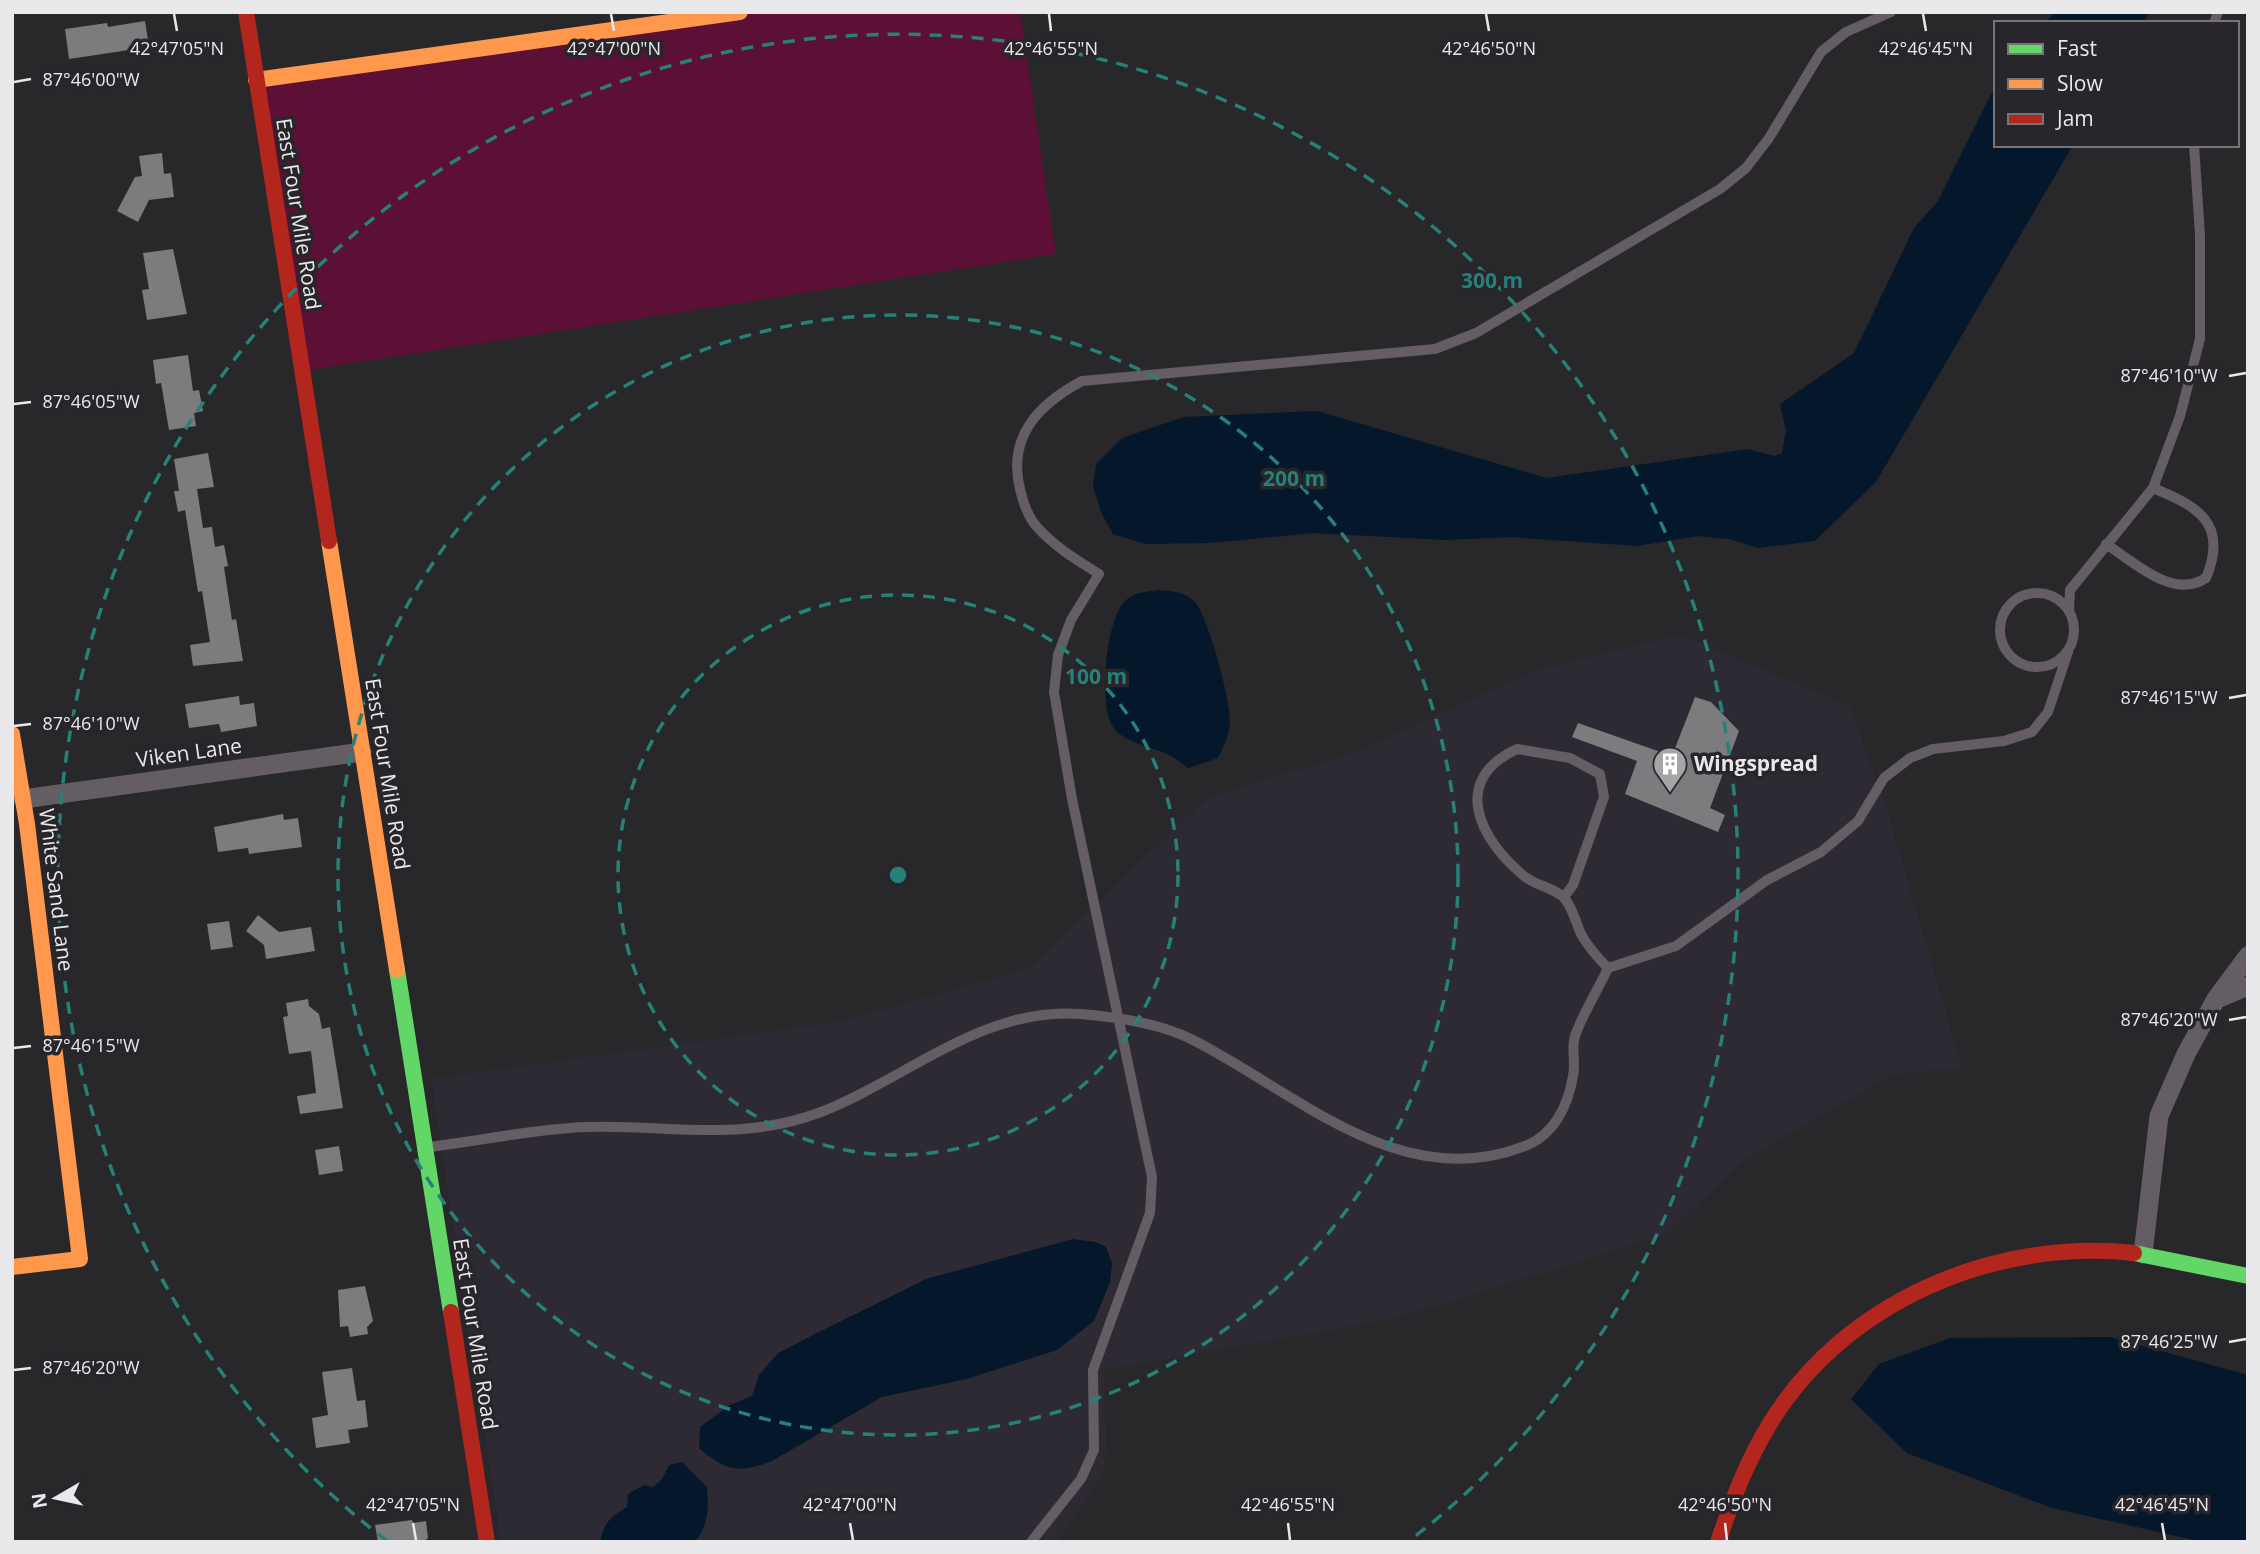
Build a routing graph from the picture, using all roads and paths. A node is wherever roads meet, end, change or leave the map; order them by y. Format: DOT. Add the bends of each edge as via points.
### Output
graph roads {
  1 [pos="246,12"];
  2 [pos="740,12"];
  3 [pos="1891,12"];
  4 [pos="256,80"];
  5 [pos="2194,147"];
  6 [pos="2153,488"];
  7 [pos="2106,544"];
  8 [pos="2069,611"];
  9 [pos="2068,652"];
  10 [pos="12,734"];
  11 [pos="362,752"];
  12 [pos="23,799"];
  13 [pos="1564,897"];
  14 [pos="2248,956"];
  15 [pos="1608,968"];
  16 [pos="2248,986"];
  17 [pos="2216,999"];
  18 [pos="1121,1020"];
  19 [pos="425,1148"];
  20 [pos="2143,1254"];
  21 [pos="12,1267"];
  22 [pos="2248,1276"];
  23 [pos="487,1542"];
  24 [pos="1031,1542"];
  25 [pos="1718,1542"];
  1 -- 4 [label="street, East Four Mile Road"];
  2 -- 4 [label="street"];
  3 -- 18 [label="lane" via="1846,32 1821,52 1769,138 1746,168 1720,189 1476,333 1435,349 1082,381 1053,397 1030,422 1017,450 1024,503 1036,526 1059,548 1099,574 1071,620 1058,655 1054,692 1072,799"];
  4 -- 11 [label="street, East Four Mile Road"];
  5 -- 6 [label="lane" via="2200,339 2180,416"];
  6 -- 7 [label="lane"];
  6 -- 7 [label="lane" via="2190,503 2210,526 2213,550 2206,578 2190,586 2172,584"];
  7 -- 8 [label="lane" via="2070,590"];
  8 -- 9 [label="lane" via="2074,631"];
  8 -- 9 [label="lane" via="2051,596 2026,595 2006,610 2001,634 2004,647 2022,664 2047,666"];
  9 -- 15 [label="lane" via="2048,712 2032,732 2004,741 1933,749 1910,758 1884,778 1858,821 1821,852 1767,880 1676,946"];
  10 -- 12 [label="street, White Sand Lane"];
  11 -- 12 [label="street, Viken Lane"];
  11 -- 19 [label="street, East Four Mile Road"];
  12 -- 21 [label="street, White Sand Lane" via="80,1259"];
  13 -- 13 [label="lane" via="1573,885 1604,797 1600,774 1570,758 1517,749 1487,768 1475,796 1479,818 1506,859 1526,878"];
  13 -- 15 [label="lane" via="1583,936"];
  14 -- 17 [label="street"];
  15 -- 18 [label="lane" via="1574,1037 1573,1076 1560,1115 1538,1140 1487,1156 1422,1155 1372,1143 1190,1038"];
  16 -- 17 [label="street"];
  17 -- 20 [label="street" via="2159,1116"];
  18 -- 19 [label="lane" via="1078,1013 1012,1022 953,1044 823,1111 753,1130 582,1127"];
  18 -- 24 [label="lane" via="1152,1177 1150,1213 1093,1370 1094,1450 1081,1479"];
  19 -- 23 [label="street, East Four Mile Road"];
  20 -- 22 [label="street"];
  20 -- 25 [label="street" via="2066,1250 2008,1258 1947,1277 1877,1313 1823,1357 1777,1411 1739,1479"];
}
